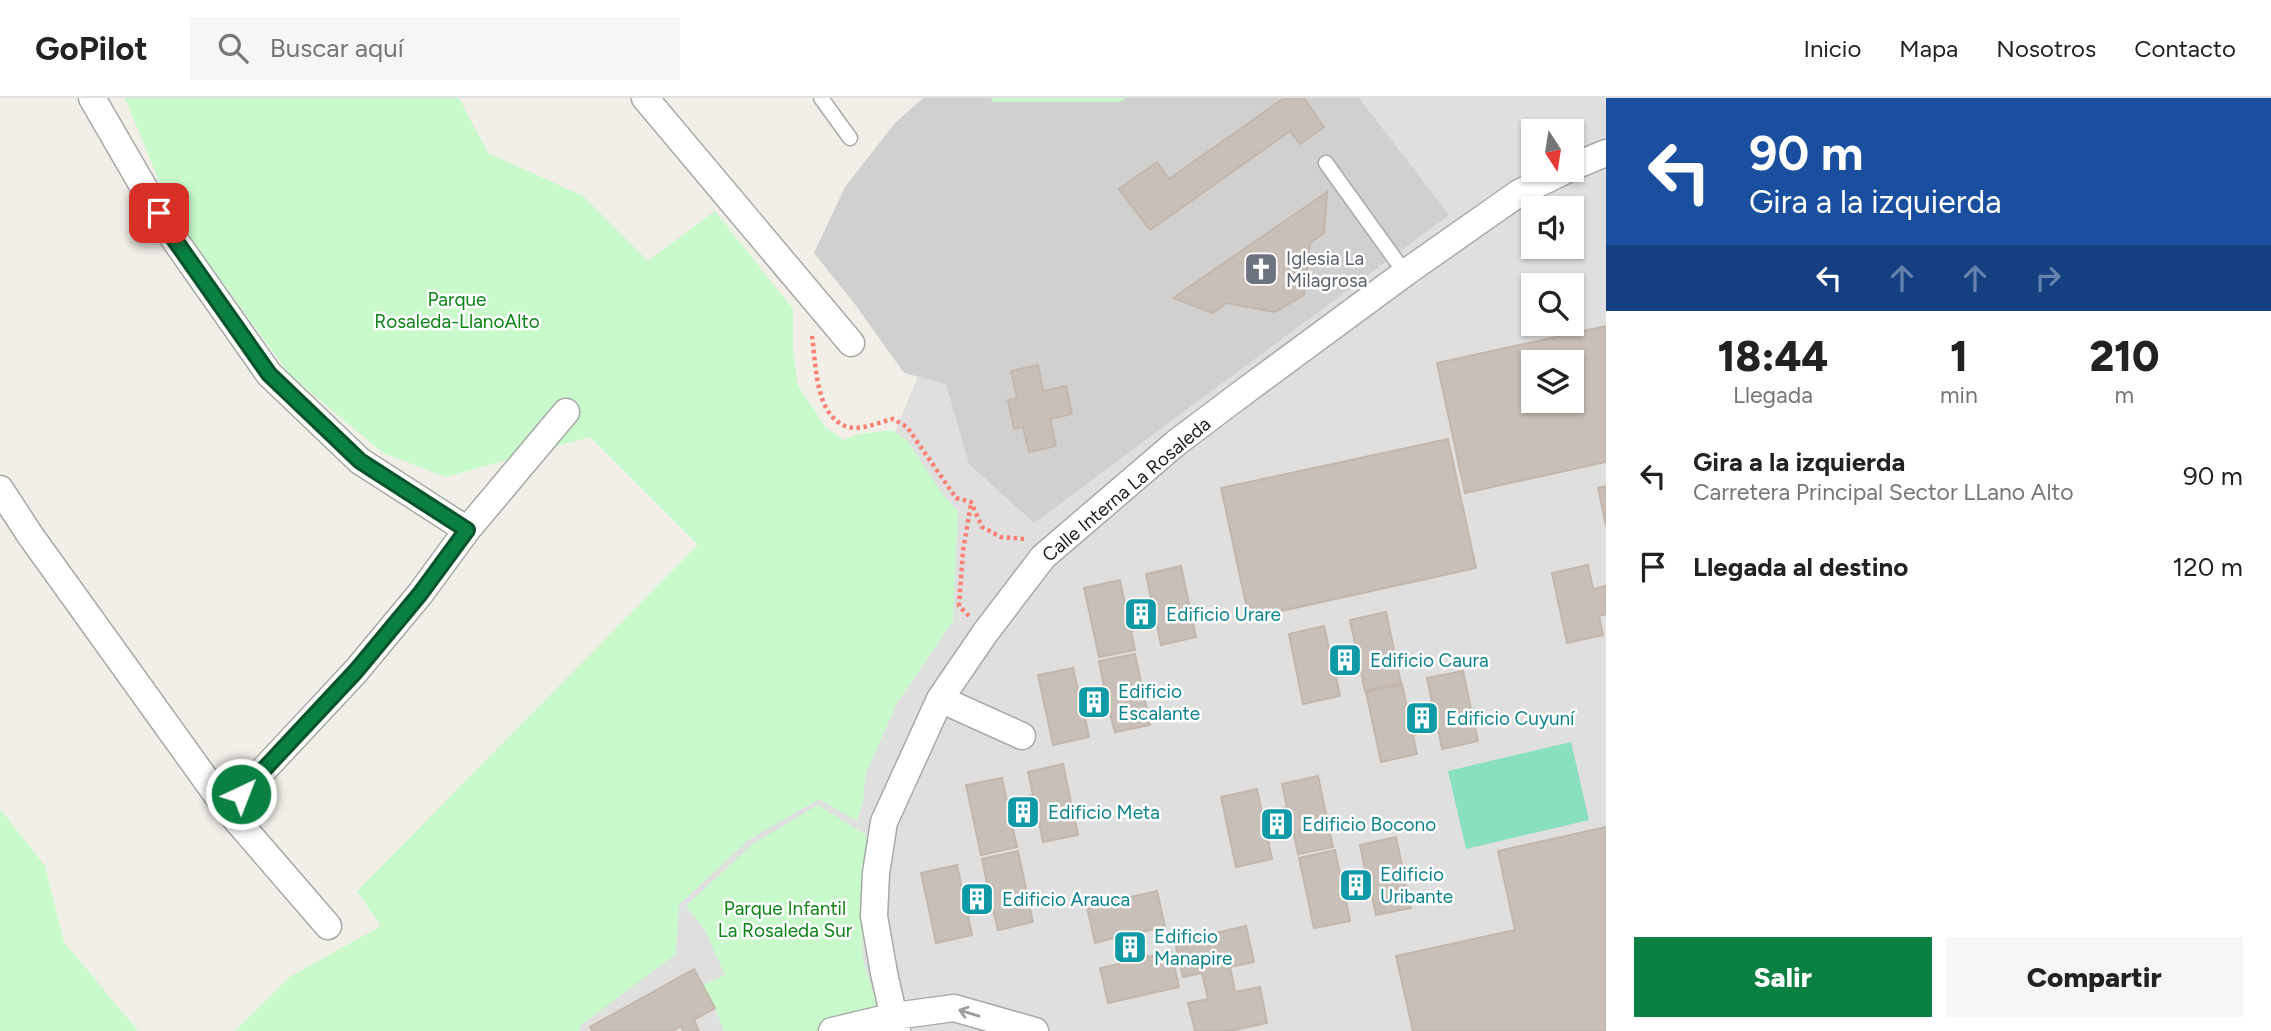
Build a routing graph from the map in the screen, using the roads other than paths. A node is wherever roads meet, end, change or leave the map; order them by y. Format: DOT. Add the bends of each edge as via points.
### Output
graph roads {
  1 [pos="92,98"];
  2 [pos="645,98"];
  3 [pos="821,98"];
  4 [pos="850,138"];
  5 [pos="1606,153"];
  6 [pos="1584,162"];
  7 [pos="1326,163"];
  8 [pos="1541,182"];
  9 [pos="1405,273"];
  10 [pos="851,343"];
  11 [pos="566,412"];
  12 [pos="0,489"];
  13 [pos="467,530"];
  14 [pos="940,699"];
  15 [pos="1022,736"];
  16 [pos="227,809"];
  17 [pos="328,926"];
  18 [pos="896,1024"];
  19 [pos="832,1031"];
  20 [pos="1035,1031"];
  1 -- 13 [label="street" via="172,236 269,374 360,461"];
  2 -- 10 [label="street"];
  3 -- 4 [label="lane"];
  5 -- 6 [label="street"];
  7 -- 9 [label="lane"];
  8 -- 9 [label="street, Calle Interna La Rosaleda"];
  9 -- 14 [label="street, Calle Interna La Rosaleda" via="1177,443 1043,557"];
  11 -- 13 [label="street"];
  12 -- 16 [label="street"];
  13 -- 16 [label="street" via="356,671"];
  14 -- 15 [label="street"];
  14 -- 18 [label="street, Calle Interna La Rosaleda" via="884,822 879,849 874,916"];
  16 -- 17 [label="street"];
  18 -- 19 [label="street"];
  20 -- 18 [label="street, one-way" via="954,1009"];
}
